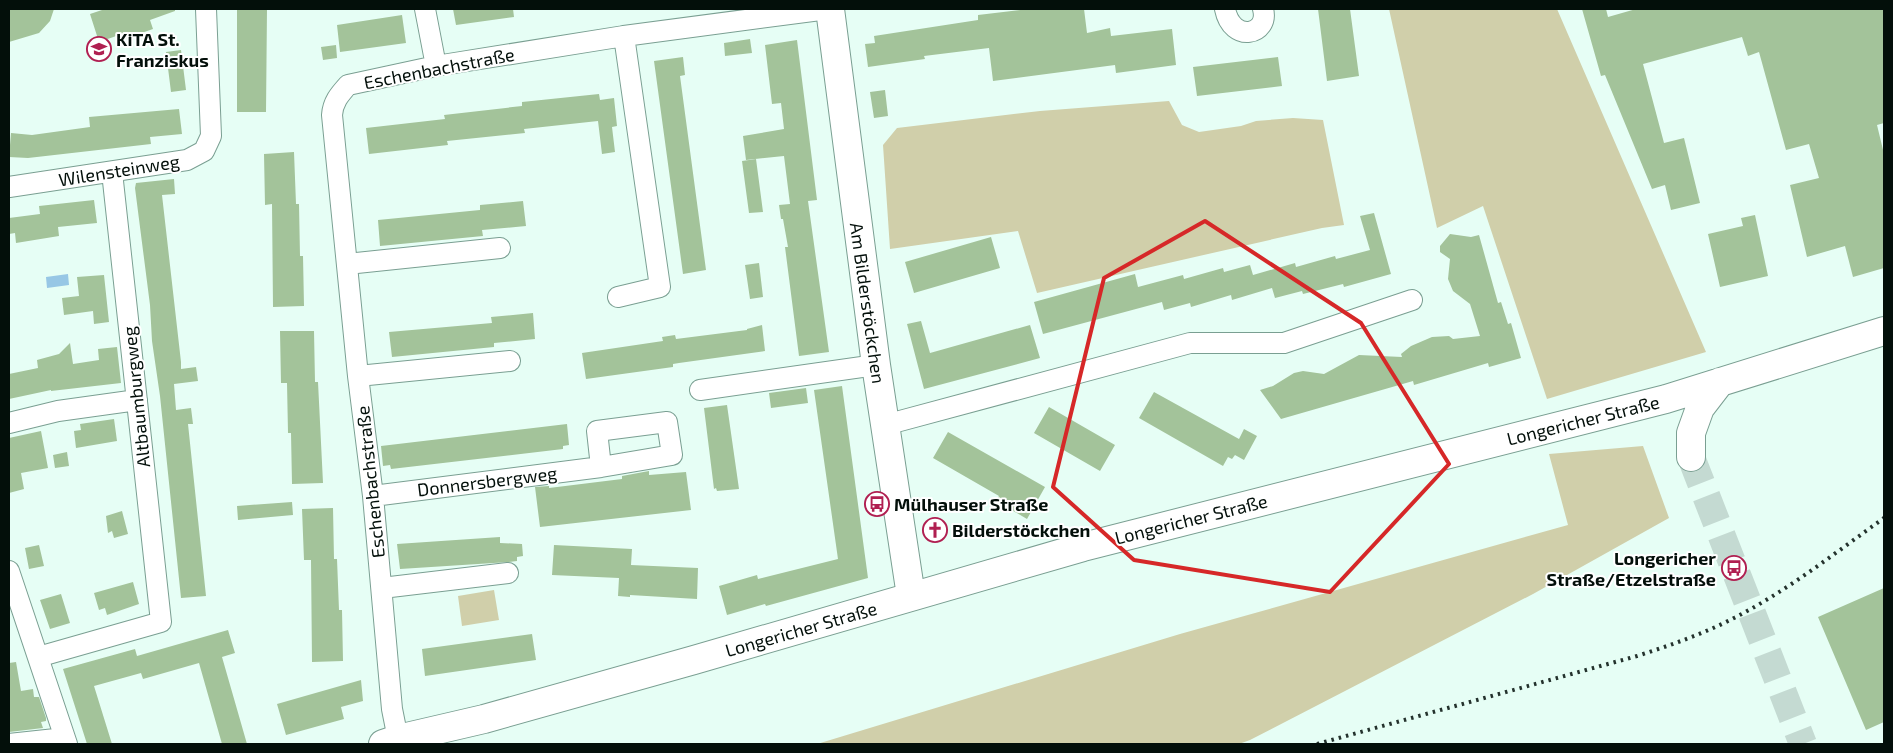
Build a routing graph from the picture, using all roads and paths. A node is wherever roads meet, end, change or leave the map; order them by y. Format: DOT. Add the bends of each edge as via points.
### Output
graph roads {
  1 [pos="206,9"];
  2 [pos="425,9"];
  3 [pos="829,9"];
  4 [pos="1225,9"];
  5 [pos="1264,9"];
  6 [pos="624,36"];
  7 [pos="436,66"];
  8 [pos="112,172"];
  9 [pos="9,187"];
  10 [pos="500,248"];
  11 [pos="347,264"];
  12 [pos="618,297"];
  13 [pos="1412,300"];
  14 [pos="1884,331"];
  15 [pos="510,361"];
  16 [pos="876,365"];
  17 [pos="358,376"];
  18 [pos="1720,382"];
  19 [pos="700,390"];
  20 [pos="1666,399"];
  21 [pos="137,400"];
  22 [pos="9,422"];
  23 [pos="885,425"];
  24 [pos="600,467"];
  25 [pos="373,496"];
  26 [pos="9,571"];
  27 [pos="508,573"];
  28 [pos="382,588"];
  29 [pos="910,596"];
  30 [pos="38,657"];
  31 [pos="66,741"];
  32 [pos="390,741"];
  33 [pos="9,744"];
  1 -- 8 [label="street, Wilensteinweg" via="211,136 204,151 187,160"];
  2 -- 7 [label="street"];
  3 -- 6 [label="street, Eschenbachstraße"];
  3 -- 16 [label="street, Am Bilderstöckchen"];
  4 -- 5 [label="street" via="1232,26 1245,32 1260,26 1264,20"];
  6 -- 7 [label="street, Eschenbachstraße"];
  6 -- 12 [label="street" via="660,287"];
  7 -- 11 [label="street, Eschenbachstraße" via="348,85 333,104"];
  8 -- 9 [label="street, Wilensteinweg"];
  8 -- 21 [label="street, Altbaumburgweg"];
  10 -- 11 [label="street"];
  11 -- 17 [label="street, Eschenbachstraße"];
  13 -- 23 [label="street" via="1284,342 1190,343"];
  14 -- 18 [label="street, Longericher Straße"];
  15 -- 17 [label="street"];
  16 -- 19 [label="street"];
  16 -- 23 [label="street, Am Bilderstöckchen"];
  17 -- 25 [label="street, Eschenbachstraße"];
  18 -- 20 [label="street, Longericher Straße"];
  18 -- 20 [label="street" via="1700,408 1691,433 1691,457"];
  20 -- 29 [label="street, Longericher Straße" via="1141,531"];
  21 -- 22 [label="street" via="58,411"];
  21 -- 30 [label="street, Altbaumburgweg" via="161,622"];
  23 -- 29 [label="street, Am Bilderstöckchen"];
  24 -- 25 [label="street, Donnersbergweg"];
  25 -- 28 [label="street, Eschenbachstraße"];
  26 -- 30 [label="street"];
  27 -- 28 [label="street"];
  28 -- 32 [label="street, Eschenbachstraße" via="392,710"];
  29 -- 32 [label="street, Longericher Straße" via="484,719"];
  30 -- 31 [label="street"];
  31 -- 33 [label="street"];
}
